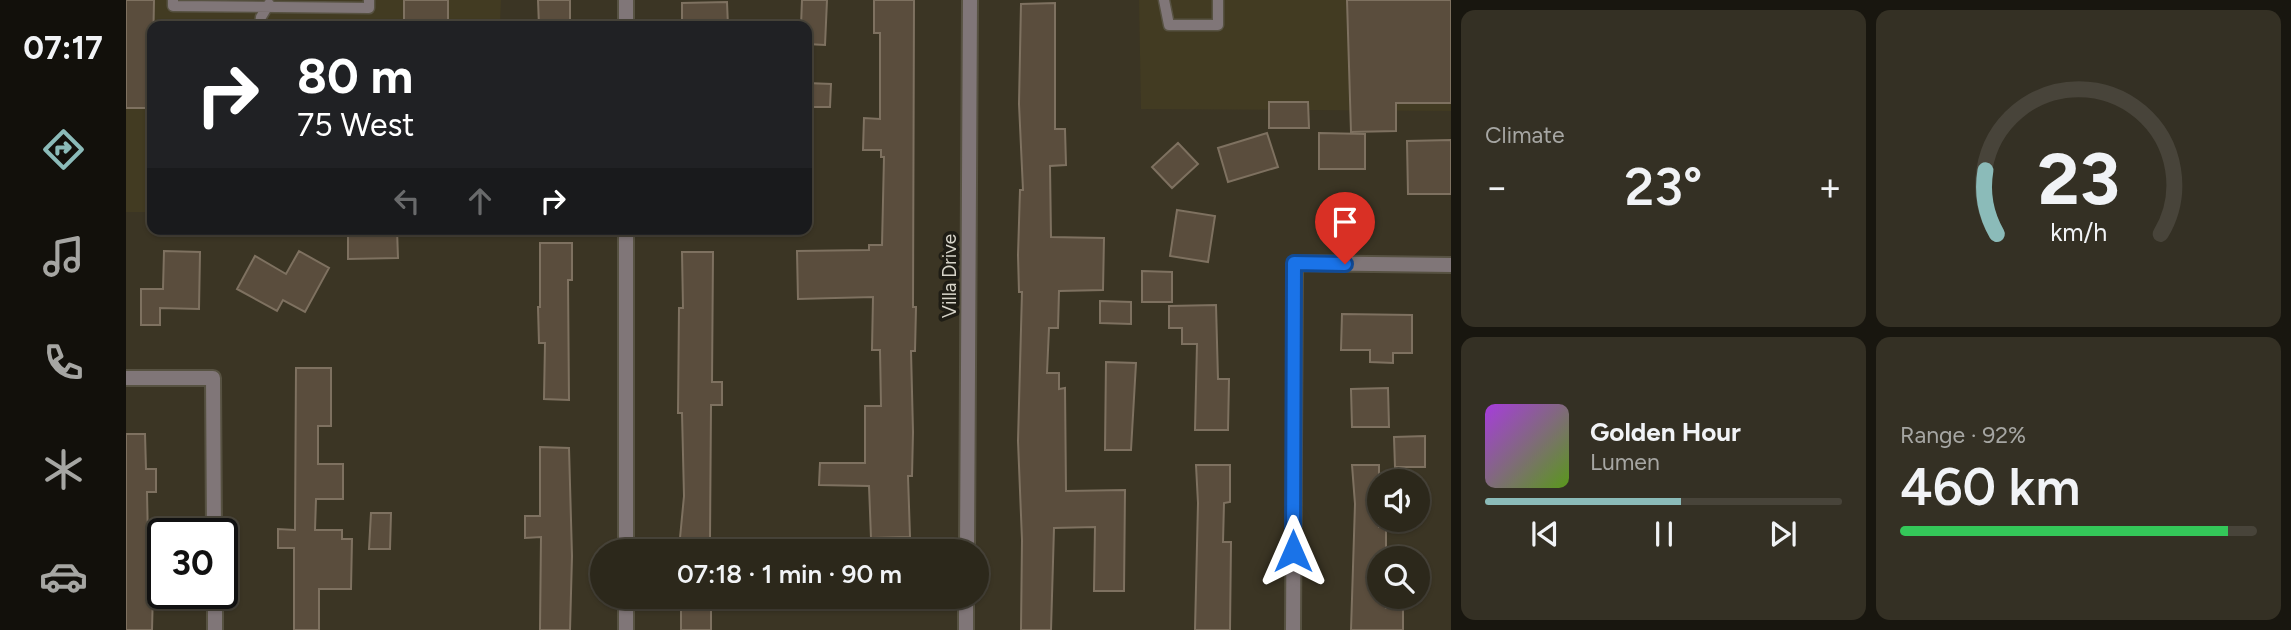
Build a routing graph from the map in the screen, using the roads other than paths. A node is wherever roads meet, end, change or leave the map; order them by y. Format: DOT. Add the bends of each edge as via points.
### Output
graph roads {
  1 [pos="173,0"];
  2 [pos="369,0"];
  3 [pos="626,0"];
  4 [pos="970,0"];
  5 [pos="1164,0"];
  6 [pos="1218,0"];
  7 [pos="269,3"];
  8 [pos="262,21"];
  9 [pos="626,21"];
  10 [pos="626,235"];
  11 [pos="1451,265"];
  12 [pos="126,378"];
  13 [pos="215,518"];
  14 [pos="626,539"];
  15 [pos="967,539"];
  16 [pos="215,609"];
  17 [pos="626,609"];
  18 [pos="967,609"];
  19 [pos="215,630"];
  20 [pos="626,630"];
  21 [pos="966,630"];
  22 [pos="1293,630"];
  1 -- 7 [label="lane" via="173,6"];
  2 -- 7 [label="lane" via="369,8"];
  3 -- 9 [label="street"];
  4 -- 15 [label="street, Villa Drive"];
  5 -- 6 [label="lane" via="1169,25 1218,25"];
  7 -- 8 [label="lane"];
  10 -- 14 [label="street"];
  11 -- 22 [label="street" via="1294,263"];
  12 -- 13 [label="street" via="213,378"];
  16 -- 19 [label="street"];
  17 -- 20 [label="street"];
  18 -- 21 [label="street"];
}
